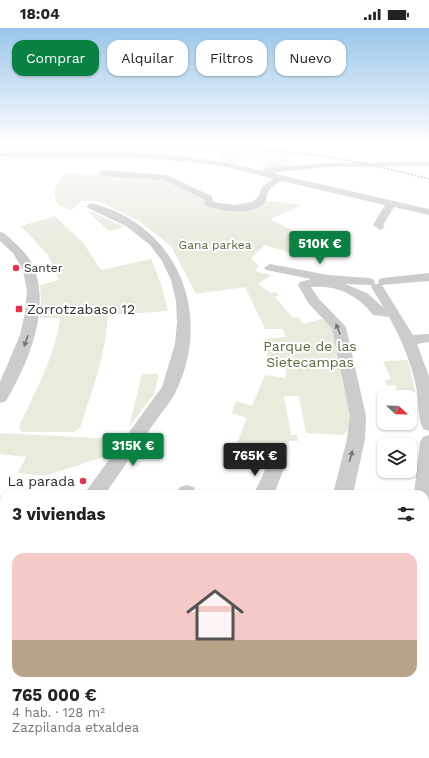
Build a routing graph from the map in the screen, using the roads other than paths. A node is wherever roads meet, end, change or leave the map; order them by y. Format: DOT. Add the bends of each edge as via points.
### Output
graph roads {
  1 [pos="168,179"];
  2 [pos="279,179"];
  3 [pos="285,179"];
  4 [pos="391,203"];
  5 [pos="91,206"];
  6 [pos="429,212"];
  7 [pos="380,227"];
  8 [pos="0,235"];
  9 [pos="270,268"];
  10 [pos="428,277"];
  11 [pos="376,284"];
  12 [pos="393,313"];
  13 [pos="429,338"];
  14 [pos="408,340"];
  15 [pos="425,373"];
  16 [pos="0,397"];
  17 [pos="429,424"];
  18 [pos="429,442"];
  19 [pos="274,471"];
  20 [pos="426,486"];
  21 [pos="97,490"];
  22 [pos="266,490"];
  23 [pos="343,490"];
  1 -- 2 [label="street" via="209,198 208,204 230,208 257,204 267,188"];
  3 -- 4 [label="street"];
  4 -- 6 [label="street"];
  4 -- 7 [label="street" via="378,225"];
  5 -- 21 [label="street" via="134,226 162,252 182,295 185,320 183,349 169,390"];
  8 -- 16 [label="street, one-way" via="18,252 27,266 33,303 30,329 22,353"];
  9 -- 11 [label="street" via="328,279"];
  10 -- 11 [label="street"];
  11 -- 12 [label="street"];
  12 -- 14 [label="street"];
  23 -- 12 [label="street, one-way" via="356,439 358,416 338,327 314,301 304,285 314,282 350,289 363,296 378,312"];
  13 -- 14 [label="street"];
  14 -- 15 [label="street"];
  15 -- 17 [label="street"];
  18 -- 20 [label="street"];
  19 -- 22 [label="street"];
}
